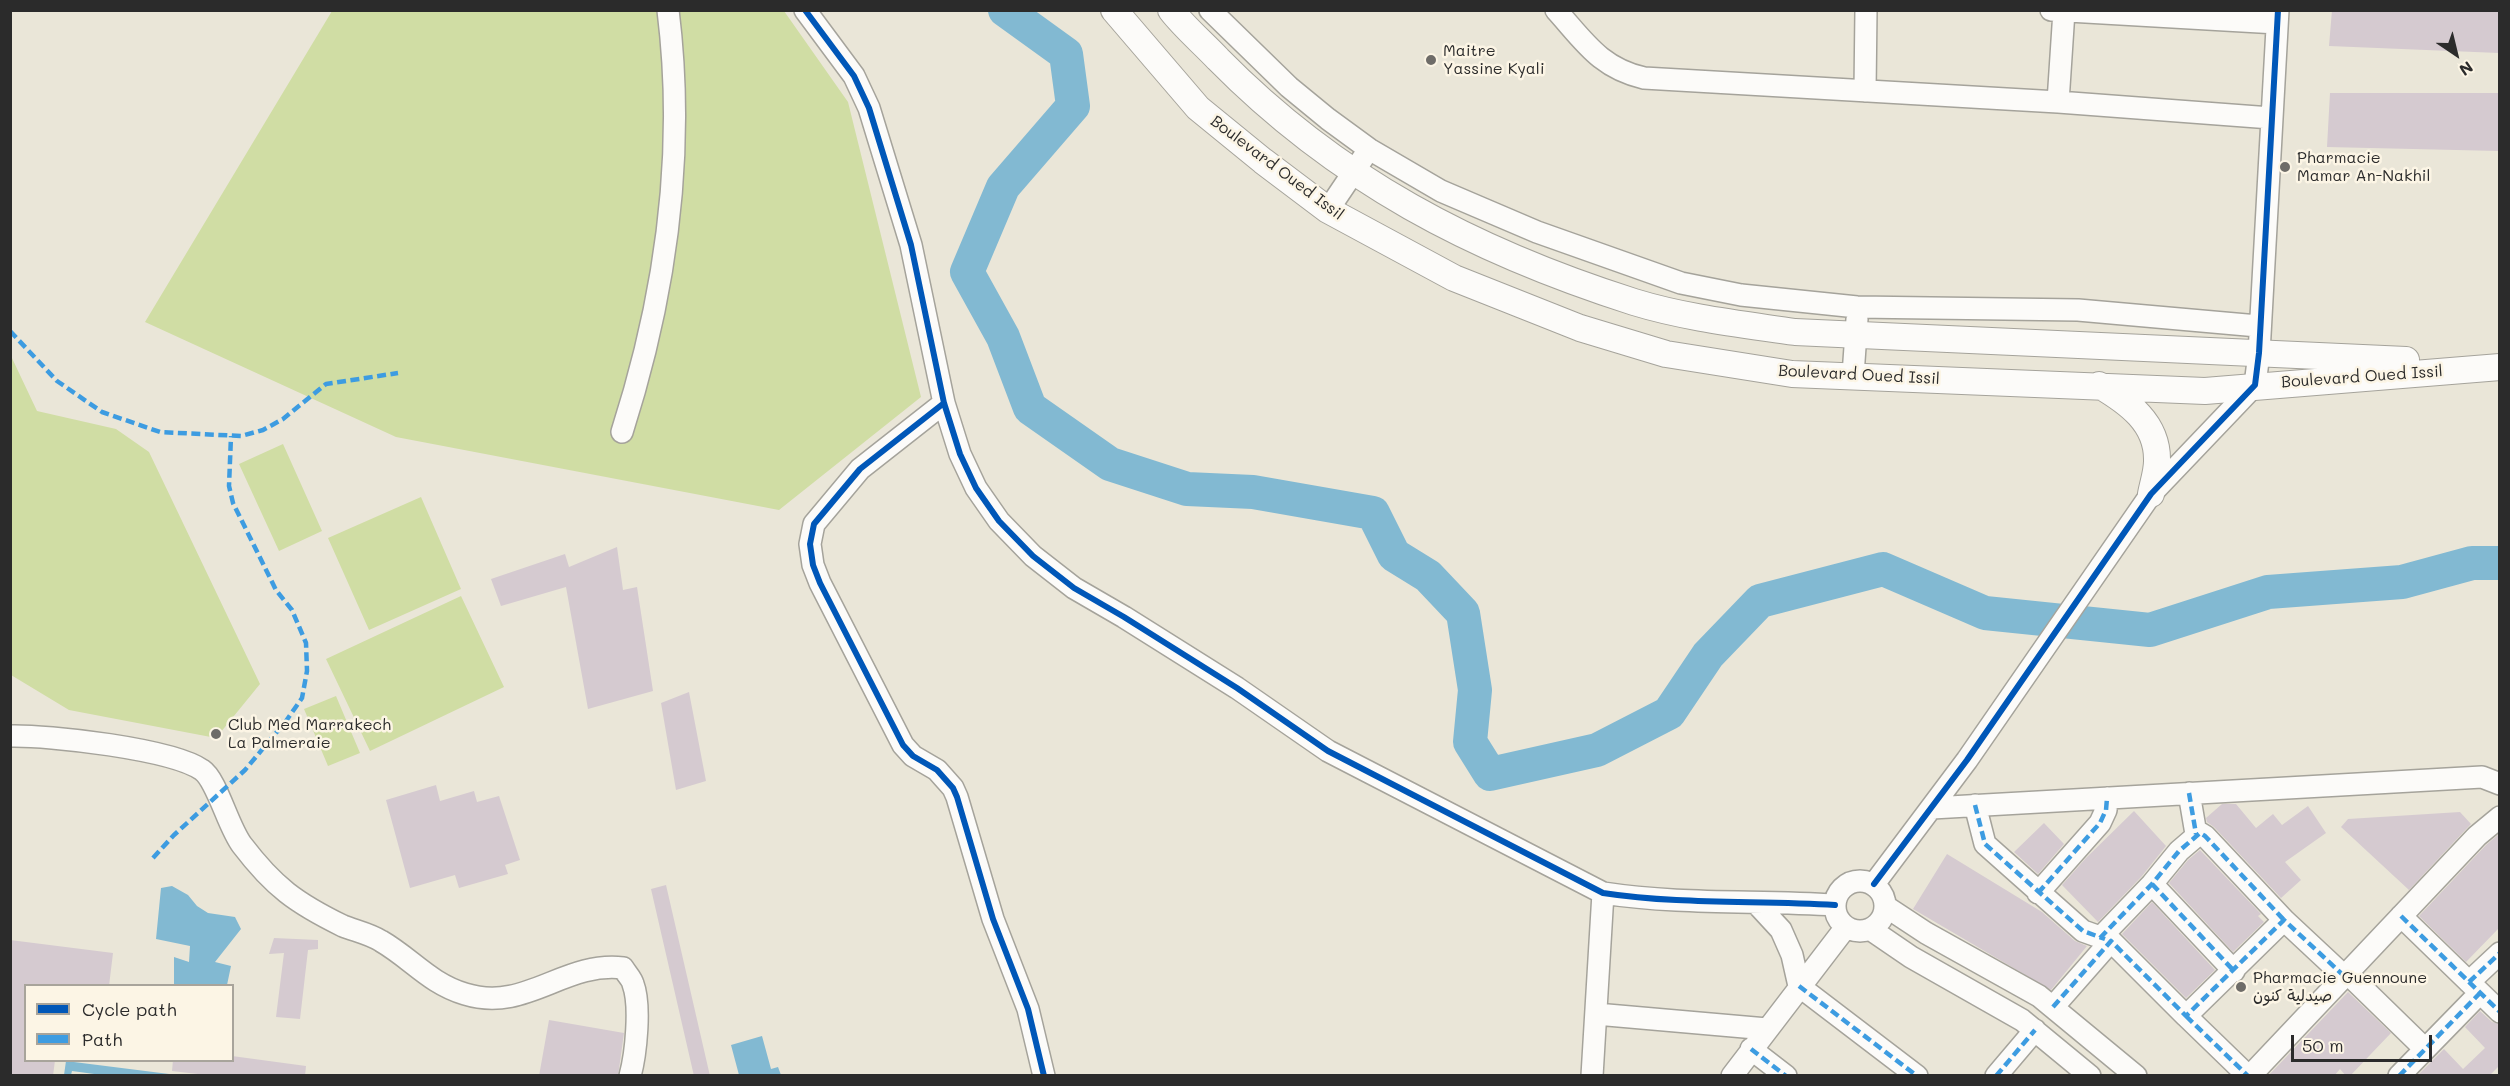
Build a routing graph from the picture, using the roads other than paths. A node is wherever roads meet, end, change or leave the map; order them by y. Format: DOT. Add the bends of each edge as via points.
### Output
graph roads {
  1 [pos="668,10"];
  2 [pos="805,10"];
  3 [pos="1114,10"];
  4 [pos="1171,10"];
  5 [pos="1210,10"];
  6 [pos="1556,10"];
  7 [pos="1866,10"];
  8 [pos="2071,11"];
  9 [pos="2172,14"];
  10 [pos="2277,17"];
  11 [pos="1865,91"];
  12 [pos="2058,102"];
  13 [pos="2271,118"];
  14 [pos="1369,149"];
  15 [pos="1355,172"];
  16 [pos="1329,210"];
  17 [pos="1857,307"];
  18 [pos="2258,326"];
  19 [pos="1856,336"];
  20 [pos="2259,353"];
  21 [pos="2499,366"];
  22 [pos="1853,375"];
  23 [pos="2099,385"];
  24 [pos="2254,386"];
  25 [pos="944,403"];
  26 [pos="622,432"];
  27 [pos="2151,494"];
  28 [pos="10,736"];
  29 [pos="2499,784"];
  30 [pos="2189,793"];
  31 [pos="2107,798"];
  32 [pos="1975,805"];
  33 [pos="1932,808"];
  34 [pos="2499,818"];
  35 [pos="2196,834"];
  36 [pos="1874,884"];
  37 [pos="2152,884"];
  38 [pos="1603,893"];
  39 [pos="2038,893"];
  40 [pos="1757,904"];
  41 [pos="1835,905"];
  42 [pos="1885,906"];
  43 [pos="2401,916"];
  44 [pos="2284,920"];
  45 [pos="1846,927"];
  46 [pos="1870,929"];
  47 [pos="2105,939"];
  48 [pos="2499,953"];
  49 [pos="2234,971"];
  50 [pos="2345,974"];
  51 [pos="1799,986"];
  52 [pos="2474,988"];
  53 [pos="2053,1007"];
  54 [pos="2499,1012"];
  55 [pos="1596,1014"];
  56 [pos="2186,1016"];
  57 [pos="1767,1029"];
  58 [pos="2035,1030"];
  59 [pos="1751,1049"];
  60 [pos="2425,1049"];
  61 [pos="630,1076"];
  62 [pos="1044,1076"];
  63 [pos="1592,1076"];
  64 [pos="1732,1076"];
  65 [pos="1786,1076"];
  66 [pos="1917,1076"];
  67 [pos="1996,1076"];
  68 [pos="2090,1076"];
  69 [pos="2136,1076"];
  70 [pos="2249,1076"];
  71 [pos="2399,1076"];
  1 -- 26 [label="street" via="675,135 669,228 651,331"];
  2 -- 25 [label="street" via="854,76 869,108 910,245"];
  3 -- 16 [label="main road, Boulevard Oued Issil" via="1198,108"];
  4 -- 15 [label="main road, Boulevard Oued Issil" via="1264,104"];
  5 -- 14 [label="street" via="1289,87"];
  6 -- 11 [label="street" via="1593,53 1624,74"];
  7 -- 11 [label="street"];
  8 -- 9 [label="street"];
  8 -- 12 [label="street"];
  9 -- 10 [label="street"];
  10 -- 13 [label="street"];
  11 -- 12 [label="street"];
  12 -- 13 [label="street"];
  13 -- 18 [label="street"];
  14 -- 15 [label="street"];
  14 -- 17 [label="street" via="1441,190 1537,232 1681,283 1742,295"];
  15 -- 16 [label="street"];
  15 -- 19 [label="main road, Boulevard Oued Issil" via="1440,224 1485,246 1636,302 1717,321"];
  16 -- 22 [label="main road, Boulevard Oued Issil" via="1454,278 1580,328 1666,354 1792,374"];
  17 -- 18 [label="street" via="2078,310"];
  17 -- 19 [label="street"];
  18 -- 20 [label="street"];
  19 -- 20 [label="main road, Boulevard Oued Issil"];
  19 -- 22 [label="street"];
  20 -- 21 [label="main road, Boulevard Oued Issil"];
  20 -- 24 [label="street"];
  21 -- 24 [label="main road, Boulevard Oued Issil"];
  22 -- 23 [label="main road, Boulevard Oued Issil"];
  23 -- 24 [label="main road, Boulevard Oued Issil" via="2205,391"];
  23 -- 27 [label="main road" via="2124,400 2150,430 2157,450"];
  24 -- 27 [label="street"];
  25 -- 38 [label="street" via="960,454 976,488 999,521 1033,556 1074,588 1237,688 1328,751"];
  25 -- 62 [label="street" via="860,469 829,504 814,524 810,544 813,565 903,745 937,770 953,788 993,920 1028,1009"];
  27 -- 33 [label="street"];
  28 -- 61 [label="street" via="118,746 193,763 213,781 240,843 275,885 310,910 380,940 428,978 466,995 524,995 579,971 608,966 623,968 633,984 637,1026"];
  29 -- 30 [label="street" via="2482,777"];
  30 -- 31 [label="street"];
  30 -- 35 [label="street"];
  31 -- 32 [label="street"];
  31 -- 39 [label="street" via="2100,823"];
  32 -- 33 [label="street"];
  32 -- 39 [label="street" via="1985,844"];
  33 -- 36 [label="street"];
  34 -- 43 [label="street"];
  35 -- 37 [label="street"];
  35 -- 44 [label="street" via="2205,836"];
  36 -- 41 [label="street" via="1858,880 1850,883"];
  36 -- 42 [label="street" via="1881,890"];
  37 -- 47 [label="street"];
  37 -- 49 [label="street"];
  38 -- 40 [label="street"];
  38 -- 55 [label="street"];
  39 -- 47 [label="street" via="2083,931"];
  40 -- 41 [label="street"];
  40 -- 51 [label="street" via="1781,930"];
  41 -- 45 [label="street" via="1836,914"];
  42 -- 46 [label="street"];
  42 -- 53 [label="street"];
  43 -- 50 [label="street"];
  43 -- 52 [label="street"];
  44 -- 49 [label="street"];
  44 -- 50 [label="street"];
  45 -- 46 [label="street"];
  45 -- 51 [label="street"];
  46 -- 58 [label="street"];
  47 -- 53 [label="street"];
  47 -- 56 [label="street"];
  48 -- 52 [label="street"];
  49 -- 56 [label="street"];
  50 -- 60 [label="street"];
  50 -- 70 [label="street"];
  51 -- 57 [label="street"];
  51 -- 66 [label="street"];
  52 -- 54 [label="street"];
  52 -- 60 [label="street"];
  53 -- 69 [label="street"];
  55 -- 57 [label="street"];
  55 -- 63 [label="street"];
  56 -- 70 [label="street"];
  57 -- 59 [label="street"];
  58 -- 67 [label="street"];
  58 -- 68 [label="street"];
  59 -- 64 [label="street"];
  59 -- 65 [label="street"];
  60 -- 71 [label="street"];
}
